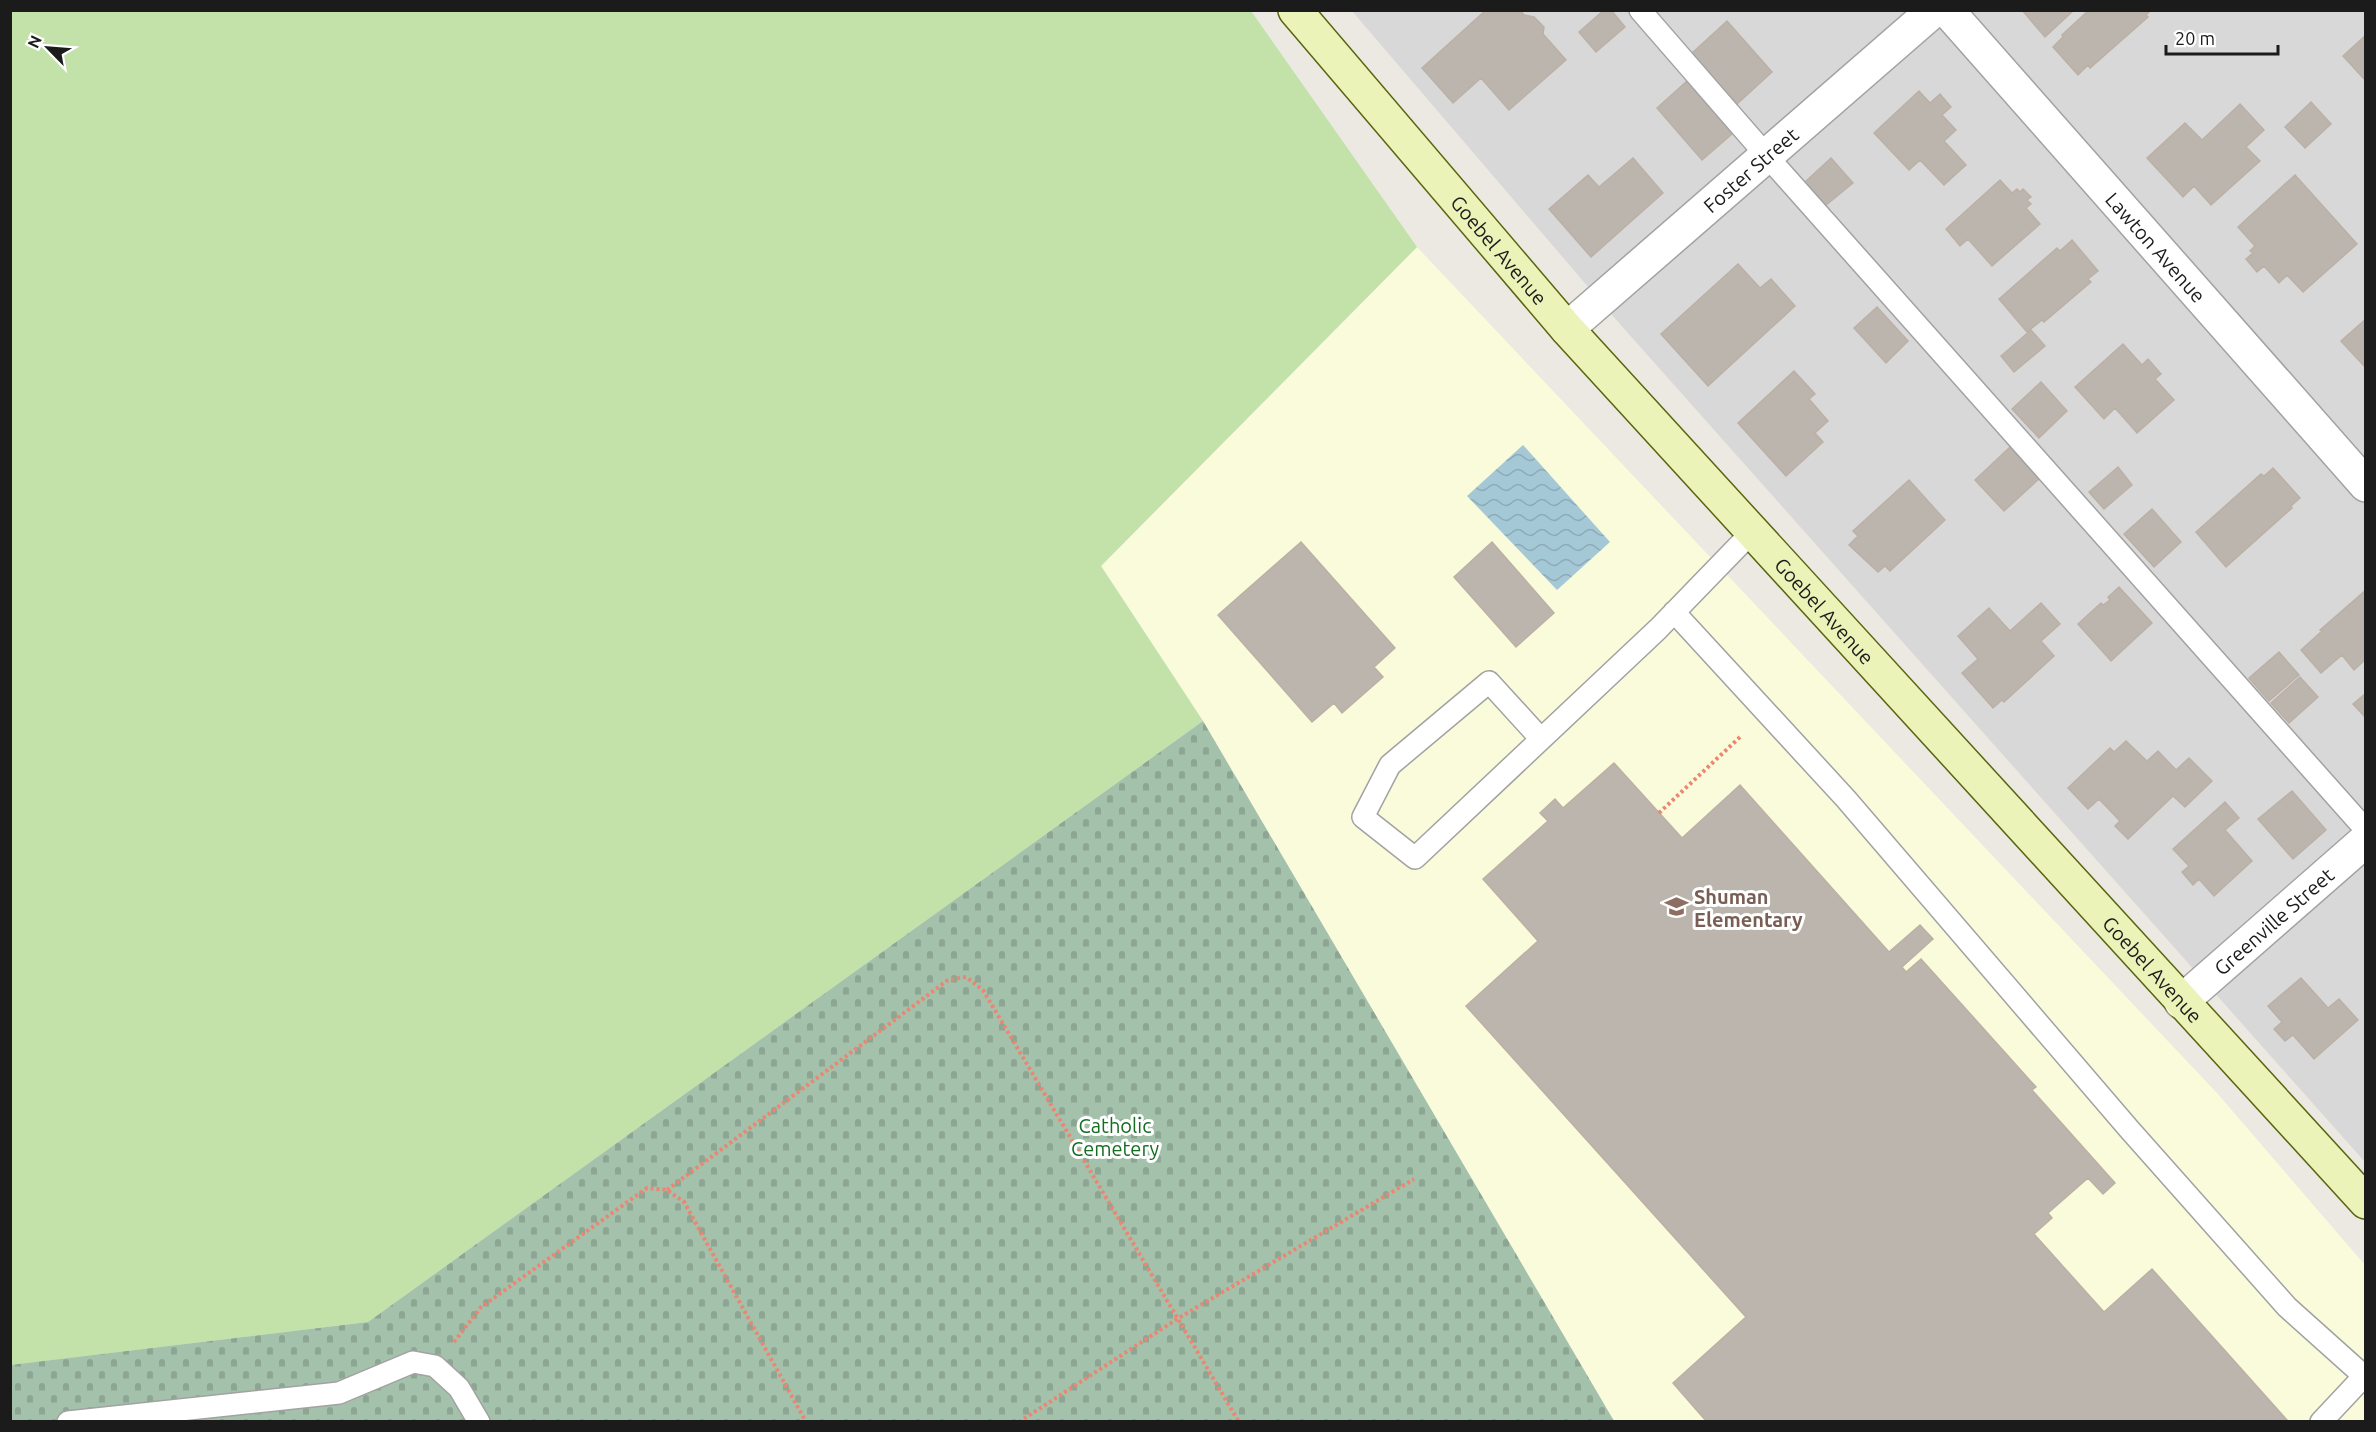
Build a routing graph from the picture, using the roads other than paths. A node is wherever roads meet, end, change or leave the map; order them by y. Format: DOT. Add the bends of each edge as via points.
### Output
graph roads {
  1 [pos="1295,10"];
  2 [pos="1640,10"];
  3 [pos="1934,10"];
  4 [pos="1947,10"];
  5 [pos="1766,155"];
  6 [pos="1567,329"];
  7 [pos="2366,484"];
  8 [pos="1752,532"];
  9 [pos="1674,612"];
  10 [pos="1541,739"];
  11 [pos="2366,830"];
  12 [pos="2366,840"];
  13 [pos="2181,1002"];
  14 [pos="2366,1202"];
  15 [pos="2365,1375"];
  16 [pos="68,1422"];
  17 [pos="479,1422"];
  18 [pos="2321,1422"];
  1 -- 6 [label="street, Goebel Avenue"];
  2 -- 5 [label="lane"];
  3 -- 5 [label="street, Foster Street"];
  4 -- 7 [label="street, Lawton Avenue"];
  5 -- 6 [label="street, Foster Street"];
  5 -- 11 [label="lane"];
  6 -- 8 [label="street, Goebel Avenue"];
  8 -- 9 [label="lane"];
  8 -- 13 [label="street, Goebel Avenue"];
  9 -- 10 [label="lane"];
  9 -- 15 [label="lane" via="1846,799 2287,1307"];
  10 -- 10 [label="lane" via="1415,858 1363,817 1389,765 1489,682"];
  12 -- 13 [label="street, Greenville Street"];
  13 -- 14 [label="street, Goebel Avenue"];
  15 -- 18 [label="lane"];
  16 -- 17 [label="lane" via="339,1393 413,1362 435,1366 459,1388"];
}
